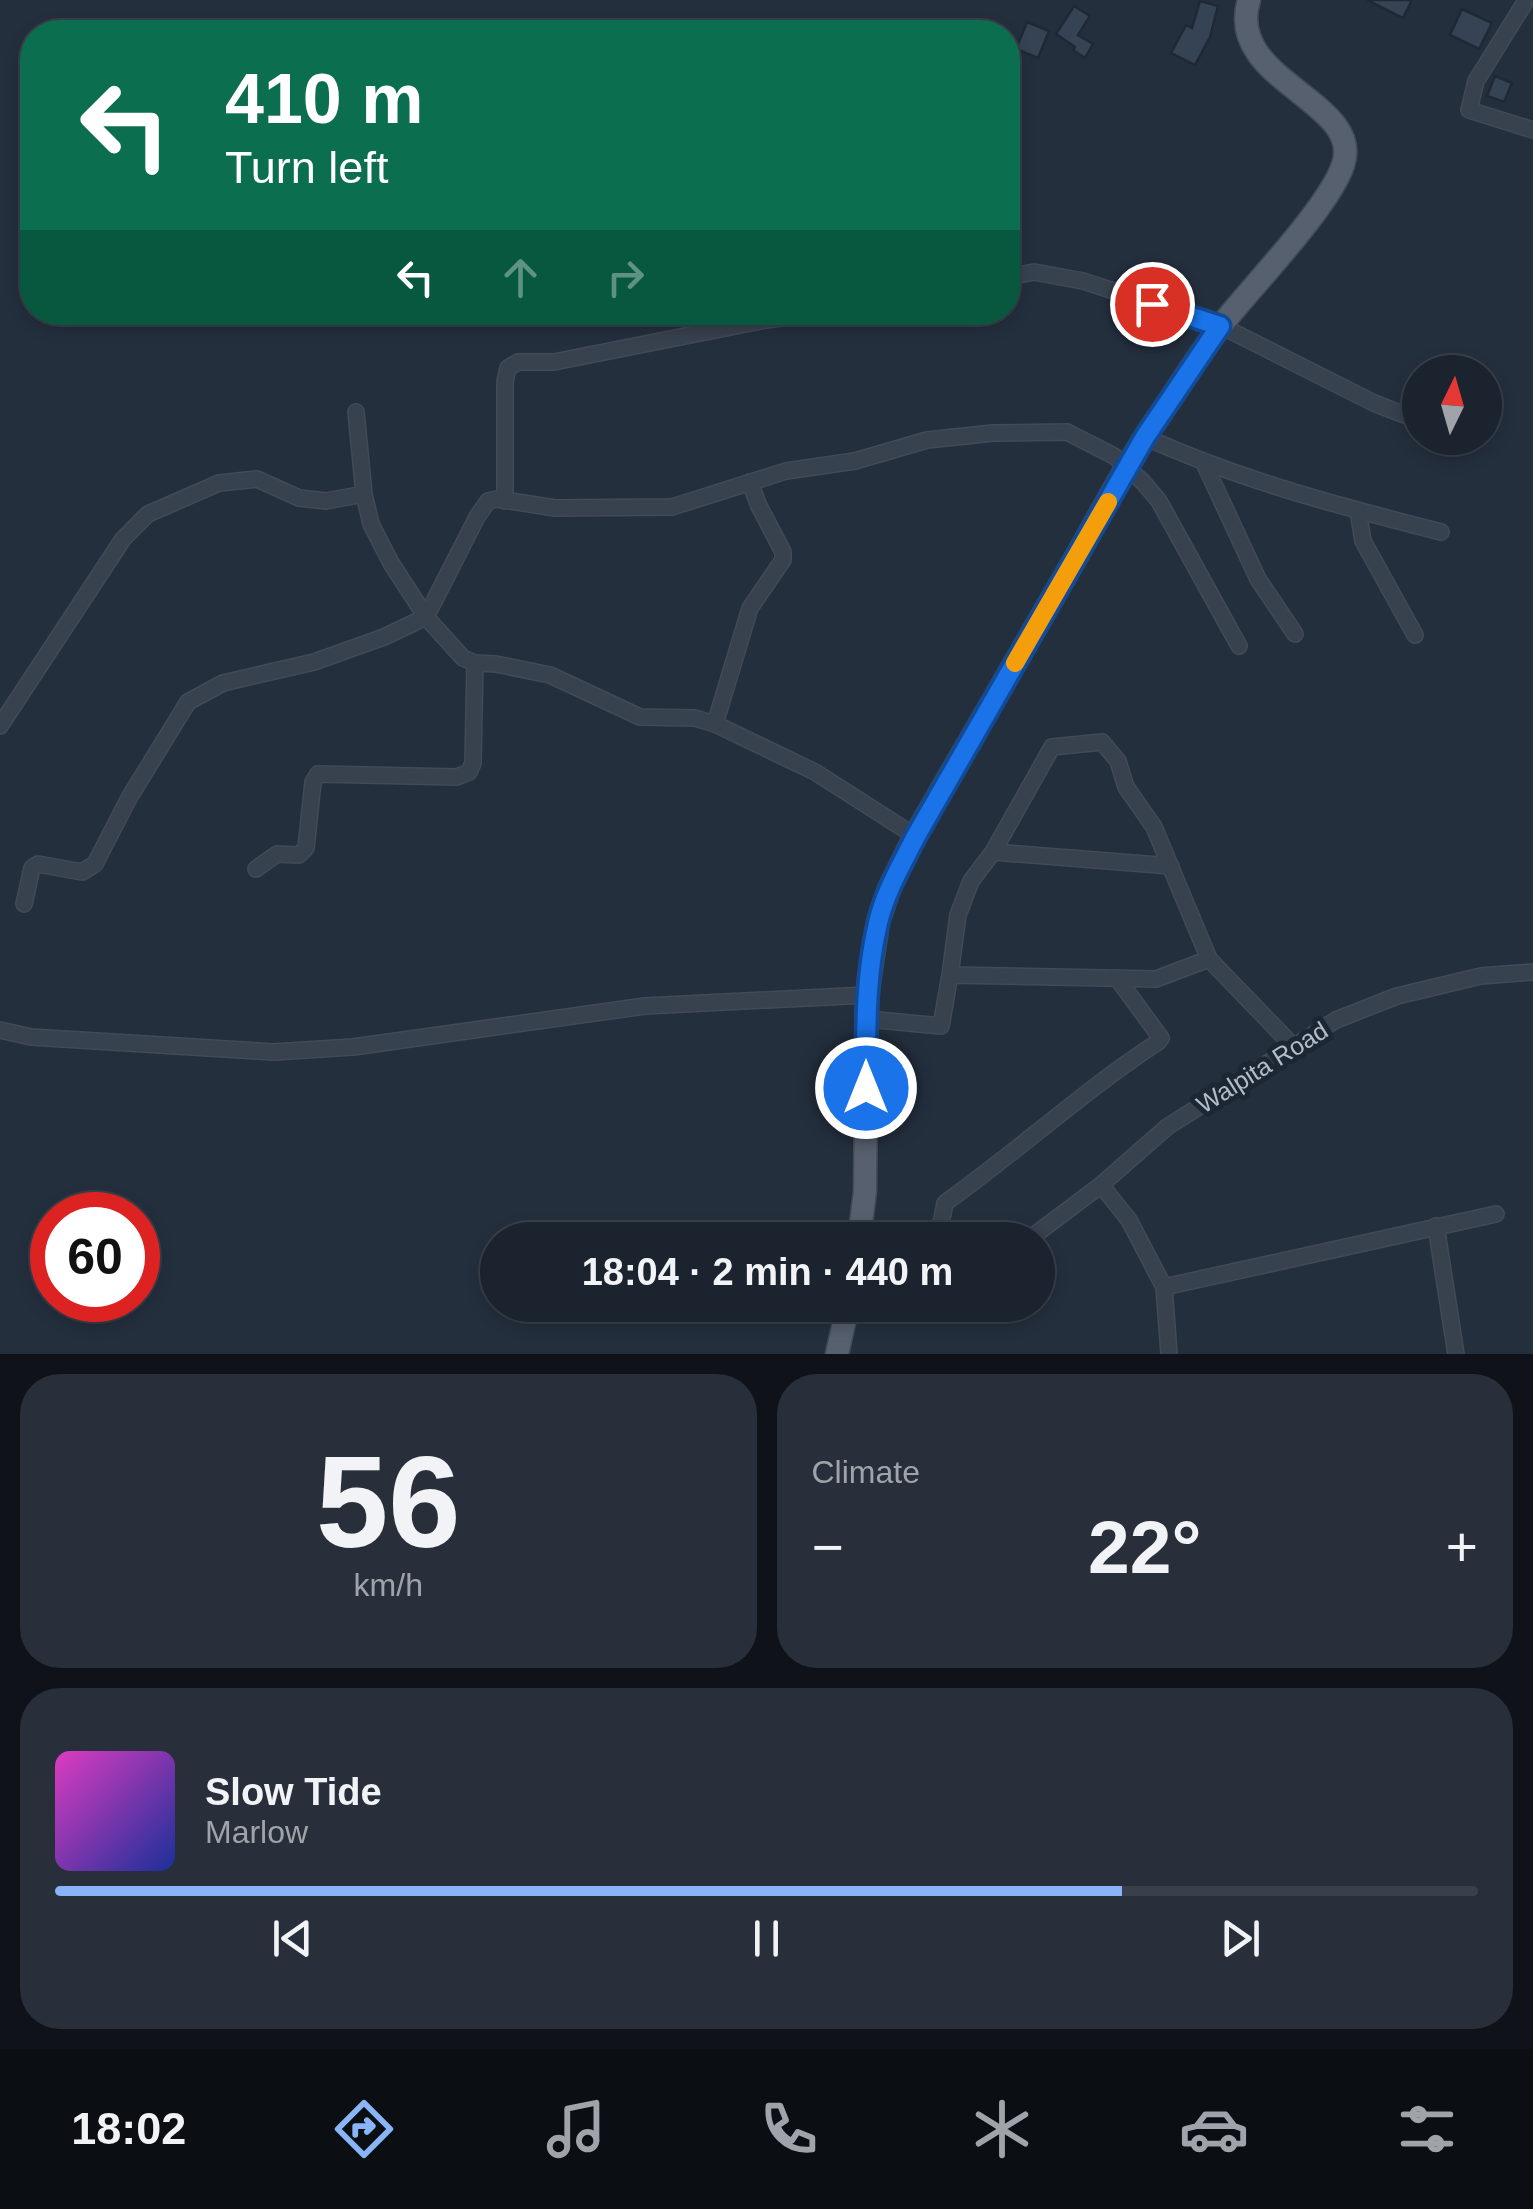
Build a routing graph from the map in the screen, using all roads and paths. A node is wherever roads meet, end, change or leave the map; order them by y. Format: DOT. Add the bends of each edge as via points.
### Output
graph roads {
  1 [pos="1250,0"];
  2 [pos="1525,4"];
  3 [pos="1533,130"];
  4 [pos="1020,275"];
  5 [pos="741,325"];
  6 [pos="1220,326"];
  7 [pos="356,412"];
  8 [pos="1402,413"];
  9 [pos="1145,437"];
  10 [pos="1204,464"];
  11 [pos="1128,467"];
  12 [pos="750,482"];
  13 [pos="364,494"];
  14 [pos="505,500"];
  15 [pos="1358,511"];
  16 [pos="1441,532"];
  17 [pos="426,617"];
  18 [pos="1296,634"];
  19 [pos="1415,635"];
  20 [pos="1239,646"];
  21 [pos="475,663"];
  22 [pos="715,724"];
  23 [pos="0,726"];
  24 [pos="916,836"];
  25 [pos="992,852"];
  26 [pos="1171,866"];
  27 [pos="256,870"];
  28 [pos="24,904"];
  29 [pos="1209,959"];
  30 [pos="1533,972"];
  31 [pos="950,975"];
  32 [pos="1117,978"];
  33 [pos="866,995"];
  34 [pos="866,1020"];
  35 [pos="0,1030"];
  36 [pos="1293,1046"];
  37 [pos="1101,1185"];
  38 [pos="1496,1214"];
  39 [pos="862,1222"];
  40 [pos="941,1222"];
  41 [pos="1052,1222"];
  42 [pos="1436,1226"];
  43 [pos="1164,1287"];
  44 [pos="844,1322"];
  45 [pos="836,1354"];
  46 [pos="1169,1354"];
  47 [pos="1456,1354"];
  1 -- 6 [label="main road" via="1248,32 1262,61 1338,126 1346,151 1315,210"];
  2 -- 3 [label="street" via="1476,81 1469,110"];
  4 -- 6 [label="street" via="1083,281"];
  5 -- 14 [label="street" via="508,368"];
  6 -- 8 [label="street"];
  6 -- 9 [label="main road"];
  7 -- 13 [label="street"];
  9 -- 10 [label="street"];
  9 -- 11 [label="main road"];
  10 -- 15 [label="street"];
  10 -- 18 [label="street" via="1258,579"];
  11 -- 12 [label="street" via="1067,432 993,433 927,440"];
  11 -- 20 [label="street" via="1159,501"];
  11 -- 24 [label="main road"];
  12 -- 14 [label="street" via="672,507 555,508"];
  12 -- 22 [label="street" via="783,560 750,608"];
  13 -- 17 [label="street" via="390,563"];
  13 -- 23 [label="street" via="299,498 257,479 220,483 148,514 123,539"];
  14 -- 17 [label="street" via="488,501 477,516"];
  15 -- 16 [label="street"];
  15 -- 19 [label="street" via="1364,541"];
  17 -- 21 [label="street" via="462,658"];
  17 -- 28 [label="street" via="314,662 223,684 188,702 95,864 82,872 38,864"];
  21 -- 22 [label="street" via="550,675 640,718"];
  21 -- 27 [label="street" via="469,772 457,778 318,774 306,848 299,855 277,854"];
  22 -- 24 [label="street" via="816,772"];
  24 -- 33 [label="main road" via="878,922"];
  25 -- 26 [label="street"];
  25 -- 26 [label="street" via="1052,747 1102,742"];
  25 -- 31 [label="street" via="958,915"];
  26 -- 29 [label="street"];
  29 -- 32 [label="street" via="1156,979"];
  29 -- 36 [label="street"];
  30 -- 36 [label="street, Walpita Road" via="1481,976 1396,996"];
  31 -- 32 [label="street"];
  31 -- 34 [label="street" via="941,1026"];
  32 -- 40 [label="street" via="1161,1038 945,1203"];
  33 -- 34 [label="main road"];
  33 -- 35 [label="street" via="645,1006 274,1052"];
  34 -- 39 [label="main road"];
  36 -- 37 [label="street, Walpita Road" via="1167,1127"];
  37 -- 41 [label="street, Walpita Road"];
  37 -- 43 [label="street" via="1129,1220"];
  38 -- 42 [label="street"];
  42 -- 43 [label="street"];
  42 -- 47 [label="street"];
  43 -- 46 [label="street"];
  44 -- 45 [label="main road"];
}
